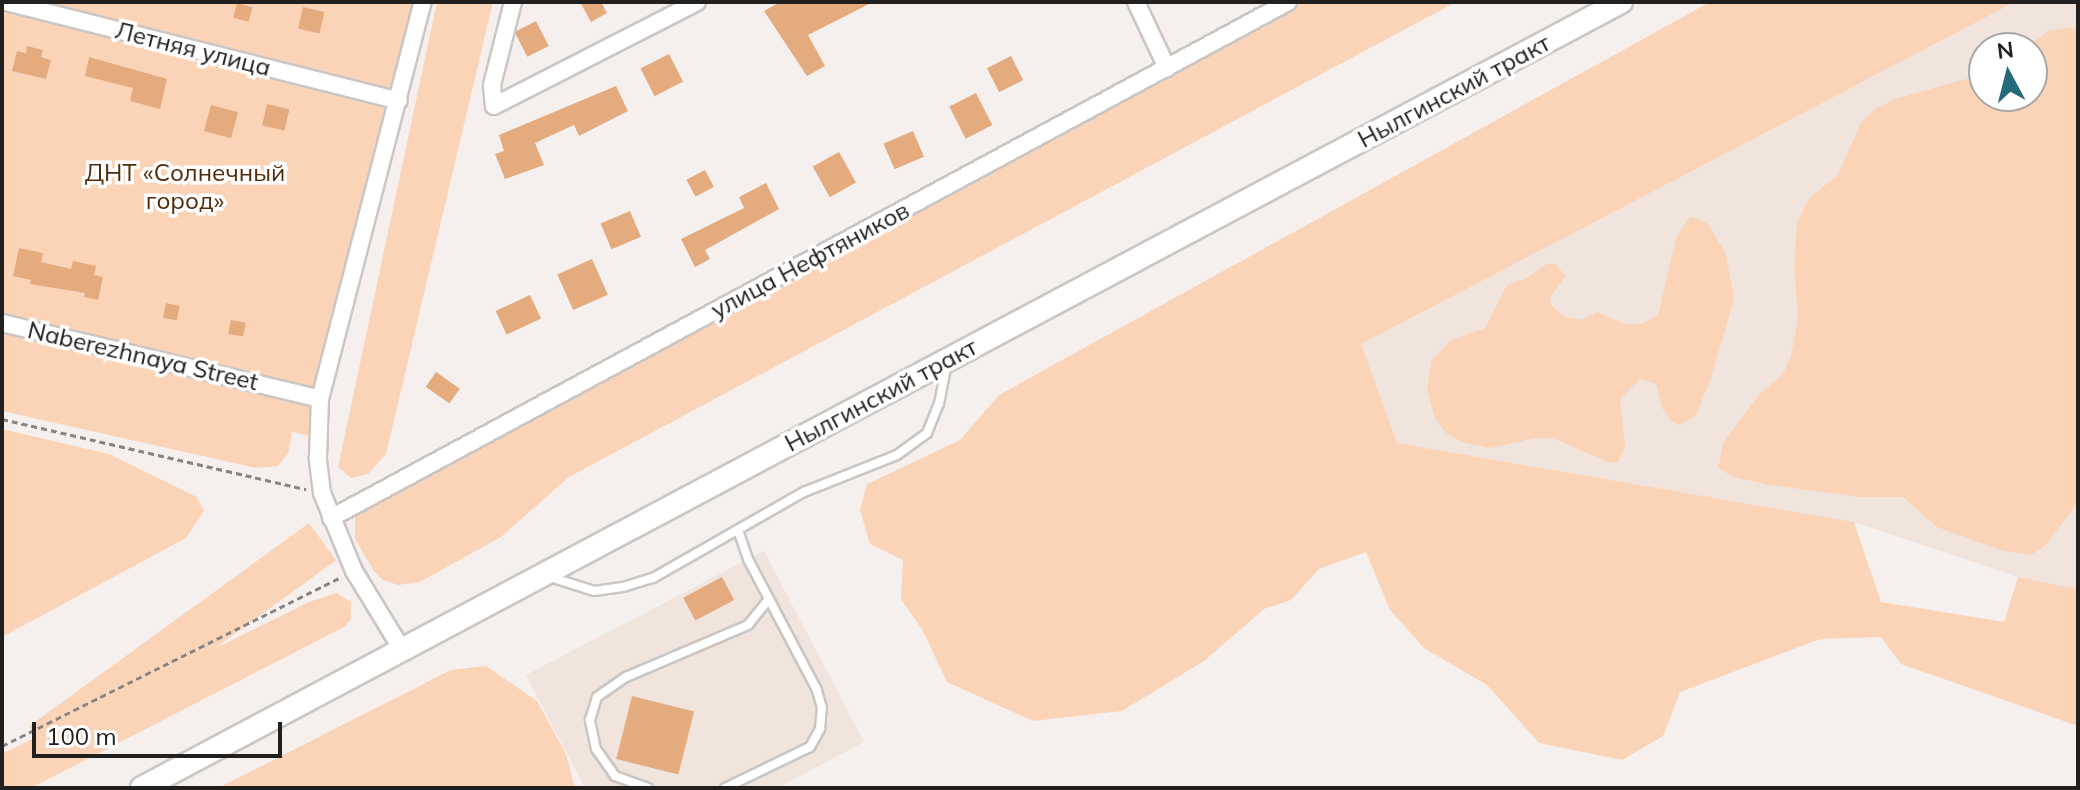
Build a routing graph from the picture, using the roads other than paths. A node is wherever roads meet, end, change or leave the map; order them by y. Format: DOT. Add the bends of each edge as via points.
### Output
graph roads {
  1 [pos="6,2"];
  2 [pos="423,2"];
  3 [pos="513,2"];
  4 [pos="697,2"];
  5 [pos="1136,2"];
  6 [pos="1288,2"];
  7 [pos="1621,2"];
  8 [pos="1167,68"];
  9 [pos="399,101"];
  10 [pos="2,323"];
  11 [pos="947,360"];
  12 [pos="320,399"];
  13 [pos="331,518"];
  14 [pos="738,530"];
  15 [pos="543,575"];
  16 [pos="769,599"];
  17 [pos="401,648"];
  18 [pos="142,788"];
  19 [pos="648,788"];
  20 [pos="725,788"];
  1 -- 9 [label="street, Летняя улица"];
  2 -- 9 [label="street"];
  3 -- 4 [label="street" via="492,85 494,106"];
  5 -- 8 [label="street"];
  6 -- 8 [label="street, улица Нефтяников"];
  7 -- 11 [label="main road, Нылгинский тракт"];
  8 -- 13 [label="street, улица Нефтяников"];
  9 -- 12 [label="street"];
  10 -- 12 [label="street, Naberezhnaya Street"];
  11 -- 14 [label="lane" via="927,433 897,455 804,492"];
  11 -- 15 [label="main road, Нылгинский тракт"];
  12 -- 13 [label="street" via="318,458"];
  13 -- 17 [label="street" via="354,571"];
  14 -- 15 [label="lane" via="653,578 623,587 594,591"];
  14 -- 16 [label="lane"];
  15 -- 17 [label="main road, Нылгинский тракт"];
  16 -- 19 [label="lane" via="748,625 626,677 597,697 590,720 596,749 615,776"];
  16 -- 20 [label="lane" via="817,690 820,729 810,747"];
  17 -- 18 [label="main road, Нылгинский тракт"];
}
